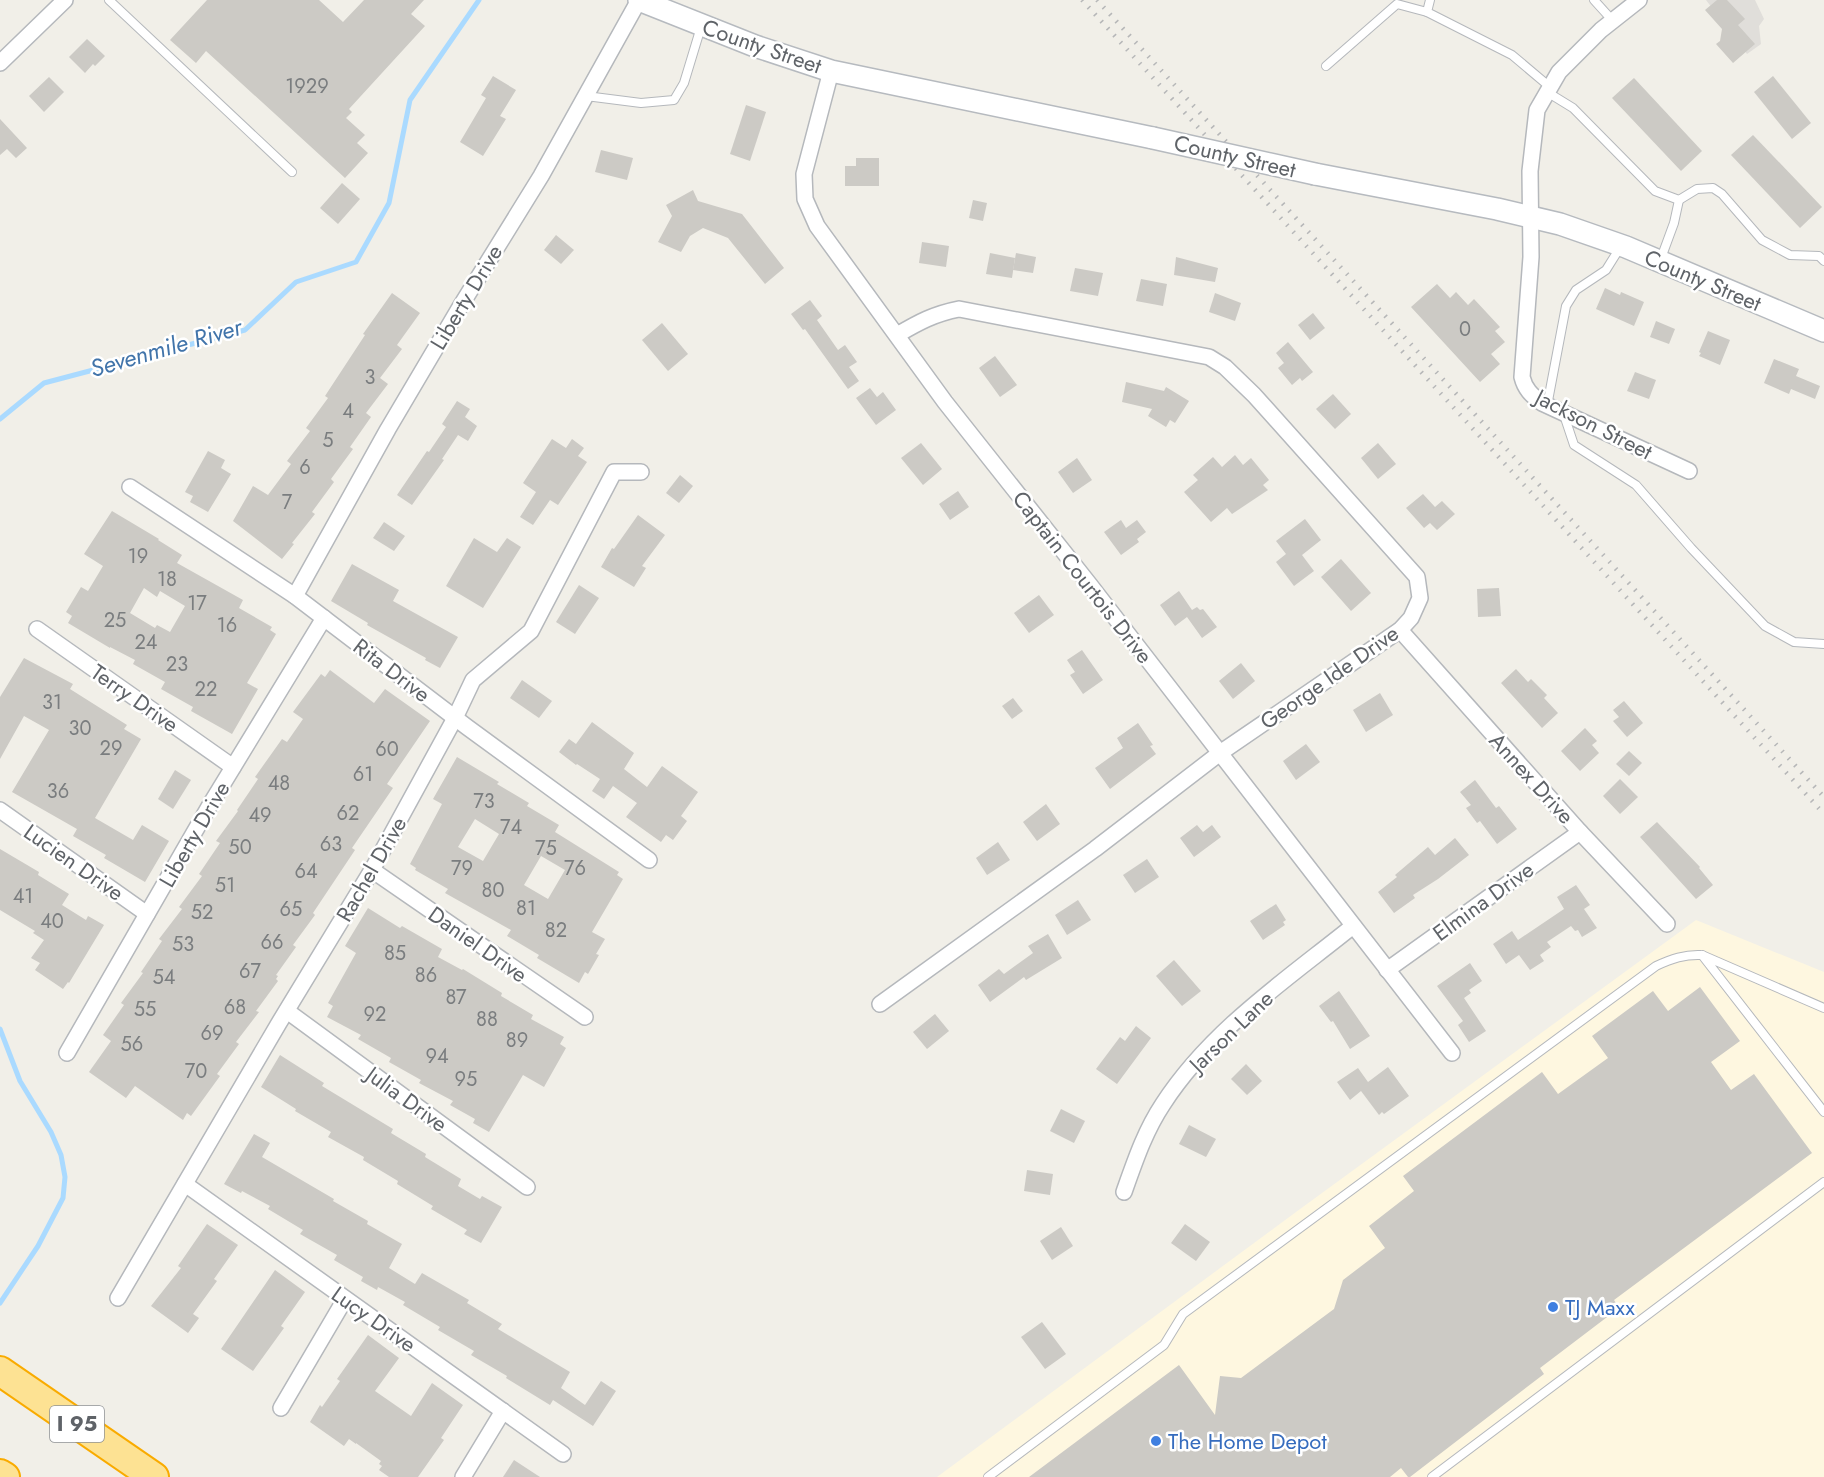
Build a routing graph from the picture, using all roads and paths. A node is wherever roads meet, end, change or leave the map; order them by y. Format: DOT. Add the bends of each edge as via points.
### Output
graph roads {
  1 [pos="65,0"];
  2 [pos="639,0"];
  3 [pos="1430,0"];
  4 [pos="1594,0"];
  5 [pos="1639,0"];
  6 [pos="114,1"];
  7 [pos="1395,2"];
  8 [pos="1427,12"];
  9 [pos="1613,21"];
  10 [pos="702,26"];
  11 [pos="0,63"];
  12 [pos="1326,66"];
  13 [pos="831,71"];
  14 [pos="1549,90"];
  15 [pos="586,96"];
  16 [pos="292,172"];
  17 [pos="1679,200"];
  18 [pos="1530,216"];
  19 [pos="1622,245"];
  20 [pos="1660,261"];
  21 [pos="1824,261"];
  22 [pos="1824,331"];
  23 [pos="897,335"];
  24 [pos="1548,406"];
  25 [pos="1563,414"];
  26 [pos="1689,471"];
  27 [pos="641,472"];
  28 [pos="130,487"];
  29 [pos="295,596"];
  30 [pos="324,618"];
  31 [pos="38,629"];
  32 [pos="1400,630"];
  33 [pos="1824,644"];
  34 [pos="455,718"];
  35 [pos="1220,753"];
  36 [pos="233,767"];
  37 [pos="0,810"];
  38 [pos="1580,831"];
  39 [pos="649,860"];
  40 [pos="372,870"];
  41 [pos="147,914"];
  42 [pos="1667,924"];
  43 [pos="1353,926"];
  44 [pos="1702,955"];
  45 [pos="1387,970"];
  46 [pos="880,1004"];
  47 [pos="1824,1008"];
  48 [pos="286,1011"];
  49 [pos="585,1017"];
  50 [pos="67,1053"];
  51 [pos="1452,1053"];
  52 [pos="1824,1112"];
  53 [pos="1824,1182"];
  54 [pos="184,1184"];
  55 [pos="527,1187"];
  56 [pos="1124,1192"];
  57 [pos="118,1298"];
  58 [pos="345,1299"];
  59 [pos="0,1371"];
  60 [pos="281,1408"];
  61 [pos="503,1412"];
  62 [pos="563,1454"];
  63 [pos="0,1474"];
  64 [pos="5,1477"];
  65 [pos="154,1477"];
  66 [pos="463,1477"];
  67 [pos="988,1477"];
  68 [pos="1432,1477"];
  1 -- 11 [label="street"];
  2 -- 10 [label="main road, County Street"];
  2 -- 15 [label="street, Liberty Drive"];
  3 -- 8 [label="lane"];
  4 -- 9 [label="lane"];
  5 -- 9 [label="street, Jackson Street"];
  6 -- 16 [label="lane"];
  7 -- 8 [label="lane"];
  7 -- 12 [label="lane"];
  8 -- 14 [label="lane" via="1512,56"];
  9 -- 14 [label="street, Jackson Street" via="1559,72"];
  10 -- 13 [label="main road, County Street"];
  10 -- 15 [label="lane" via="684,83 674,100 641,103"];
  13 -- 18 [label="main road, County Street, bridge"];
  13 -- 23 [label="street, Captain Courtois Drive" via="804,174 805,200 818,226"];
  14 -- 17 [label="lane" via="1574,108 1654,191"];
  14 -- 18 [label="street, Jackson Street" via="1537,110"];
  15 -- 29 [label="street, Liberty Drive" via="388,429"];
  17 -- 20 [label="lane"];
  17 -- 21 [label="lane" via="1697,189 1713,188 1762,240 1790,255 1819,256"];
  18 -- 19 [label="main road, County Street"];
  18 -- 24 [label="street, Jackson Street" via="1531,257 1522,377 1532,396"];
  19 -- 20 [label="main road, County Street"];
  19 -- 24 [label="lane" via="1606,270 1576,290 1566,306"];
  20 -- 22 [label="main road, County Street"];
  23 -- 32 [label="street, George Ide Drive" via="938,313 959,309 1209,357 1254,395 1418,577 1420,598"];
  23 -- 35 [label="street, Captain Courtois Drive"];
  24 -- 25 [label="street, Jackson Street"];
  25 -- 26 [label="street, Jackson Street"];
  25 -- 33 [label="lane" via="1574,445 1636,485 1765,626 1794,642"];
  27 -- 34 [label="street, Rachel Drive" via="614,472 531,631 473,680"];
  28 -- 29 [label="street, Rita Drive"];
  29 -- 30 [label="street, Rita Drive"];
  30 -- 34 [label="street, Rita Drive"];
  30 -- 36 [label="street, Liberty Drive"];
  31 -- 36 [label="street, Terry Drive"];
  32 -- 35 [label="street, George Ide Drive"];
  32 -- 38 [label="street, Annex Drive"];
  34 -- 39 [label="street, Rita Drive"];
  34 -- 40 [label="street, Rachel Drive"];
  35 -- 43 [label="street, Captain Courtois Drive"];
  35 -- 46 [label="street, George Ide Drive"];
  36 -- 41 [label="street, Liberty Drive"];
  37 -- 41 [label="street, Lucien Drive"];
  38 -- 42 [label="street, Annex Drive"];
  38 -- 45 [label="street, Elmina Drive"];
  40 -- 48 [label="street, Rachel Drive"];
  40 -- 49 [label="street, Daniel Drive"];
  41 -- 50 [label="street, Liberty Drive"];
  43 -- 45 [label="street, Captain Courtois Drive"];
  43 -- 56 [label="street, Jarson Lane" via="1211,1043 1163,1104 1140,1146"];
  44 -- 47 [label="lane"];
  44 -- 52 [label="lane"];
  44 -- 67 [label="lane" via="1680,956 1656,966 1183,1314 1164,1345"];
  45 -- 51 [label="street, Captain Courtois Drive"];
  48 -- 54 [label="street, Rachel Drive"];
  48 -- 55 [label="street, Julia Drive"];
  53 -- 68 [label="lane"];
  54 -- 57 [label="street, Rachel Drive"];
  54 -- 58 [label="street, Lucy Drive"];
  58 -- 60 [label="street"];
  58 -- 61 [label="street, Lucy Drive"];
  59 -- 65 [label="highway, I 95"];
  61 -- 62 [label="street, Lucy Drive"];
  61 -- 66 [label="street"];
  63 -- 64 [label="highway"];
}
